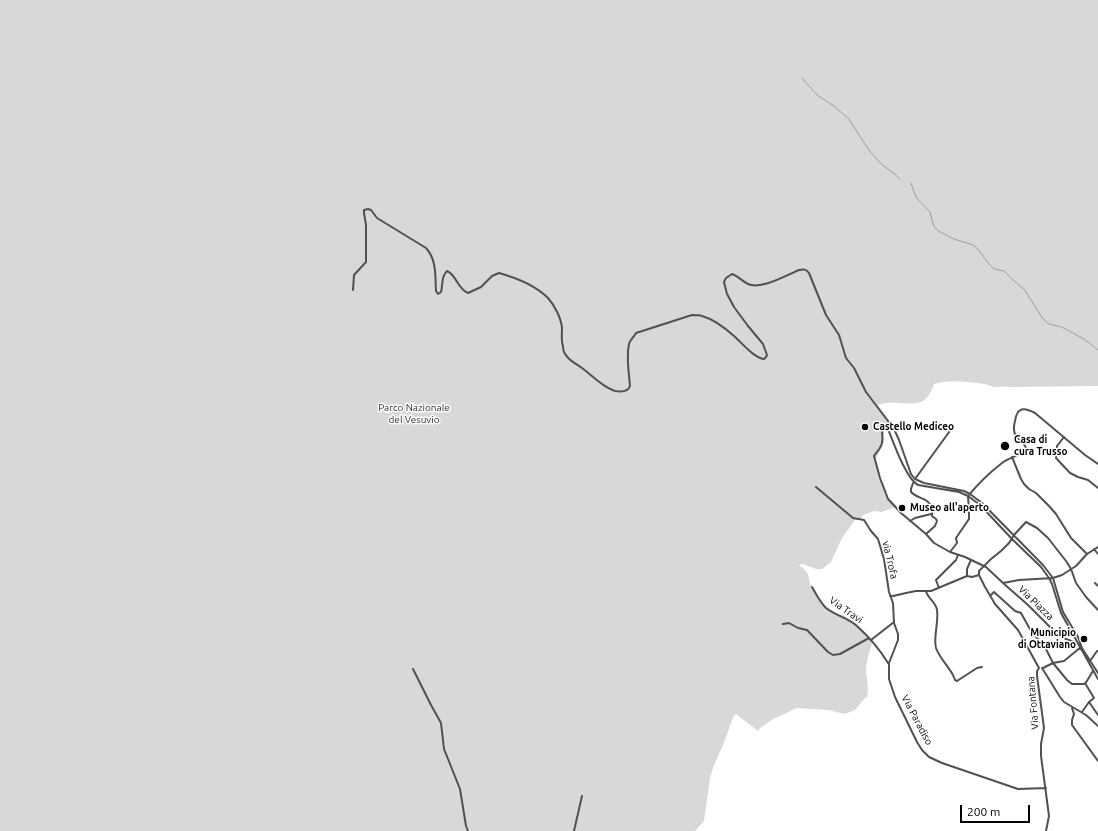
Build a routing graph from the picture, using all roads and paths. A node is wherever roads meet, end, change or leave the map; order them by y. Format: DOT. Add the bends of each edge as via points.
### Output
graph roads {
  1 [pos="354,290"];
  2 [pos="889,423"];
  3 [pos="886,424"];
  4 [pos="952,428"];
  5 [pos="1064,437"];
  6 [pos="1012,457"];
  7 [pos="1098,464"];
  8 [pos="915,479"];
  9 [pos="914,483"];
  10 [pos="816,487"];
  11 [pos="1098,488"];
  12 [pos="970,494"];
  13 [pos="968,496"];
  14 [pos="932,514"];
  15 [pos="910,521"];
  16 [pos="926,534"];
  17 [pos="1014,535"];
  18 [pos="1012,539"];
  19 [pos="1098,547"];
  20 [pos="1094,549"];
  21 [pos="950,552"];
  22 [pos="1087,554"];
  23 [pos="1098,554"];
  24 [pos="958,555"];
  25 [pos="971,560"];
  26 [pos="984,566"];
  27 [pos="1071,569"];
  28 [pos="979,575"];
  29 [pos="967,576"];
  30 [pos="1049,578"];
  31 [pos="1053,578"];
  32 [pos="1003,583"];
  33 [pos="1094,583"];
  34 [pos="1098,586"];
  35 [pos="812,587"];
  36 [pos="938,588"];
  37 [pos="926,591"];
  38 [pos="890,596"];
  39 [pos="990,596"];
  40 [pos="1098,610"];
  41 [pos="894,622"];
  42 [pos="783,624"];
  43 [pos="870,639"];
  44 [pos="1080,646"];
  45 [pos="1098,651"];
  46 [pos="1089,662"];
  47 [pos="1053,663"];
  48 [pos="889,664"];
  49 [pos="982,667"];
  50 [pos="1041,668"];
  51 [pos="413,669"];
  52 [pos="1093,671"];
  53 [pos="1098,673"];
  54 [pos="1098,679"];
  55 [pos="1085,683"];
  56 [pos="1088,702"];
  57 [pos="1071,707"];
  58 [pos="1082,712"];
  59 [pos="1098,715"];
  60 [pos="1098,726"];
  61 [pos="1098,762"];
  62 [pos="1046,788"];
  63 [pos="582,796"];
  64 [pos="468,831"];
  65 [pos="574,831"];
  66 [pos="1046,831"];
  1 -- 2 [label="street" via="354,275 366,262 364,210 368,209 377,218 431,253 438,294 441,292 444,273 447,271 452,273 464,292 468,293 499,273 538,290 548,299 560,318 563,347 571,361 607,387 615,391 625,391 630,386 629,344 636,333 692,315 701,316 725,328 759,358 764,359 766,351 734,307 724,282 732,274 754,286 773,282 803,269 809,273 826,315 839,335 848,362"];
  2 -- 3 [label="street"];
  2 -- 8 [label="street" via="897,435"];
  3 -- 9 [label="street"];
  3 -- 15 [label="street, Via Piazza" via="882,430 883,442 874,454 875,459 888,499"];
  4 -- 8 [label="street"];
  5 -- 6 [label="street" via="1035,412 1020,410 1016,413 1014,430 1026,448 1022,454"];
  5 -- 7 [label="street"];
  5 -- 11 [label="street" via="1057,446 1056,458 1070,473 1092,482"];
  6 -- 12 [label="street" via="976,485"];
  6 -- 22 [label="street" via="1024,484 1049,506 1071,538"];
  8 -- 9 [label="street"];
  8 -- 12 [label="street"];
  9 -- 13 [label="street"];
  9 -- 14 [label="street" via="911,492 930,503"];
  10 -- 38 [label="street, via Trofa" via="850,516 864,520 878,539"];
  12 -- 13 [label="street"];
  12 -- 17 [label="street"];
  13 -- 18 [label="street"];
  13 -- 21 [label="street" via="969,519 956,538 958,543"];
  14 -- 15 [label="street"];
  14 -- 16 [label="street" via="936,523"];
  15 -- 16 [label="street, Via Piazza"];
  16 -- 21 [label="street, Via Piazza" via="934,543"];
  17 -- 18 [label="street"];
  17 -- 27 [label="street" via="1026,522 1029,523 1048,538"];
  17 -- 31 [label="street"];
  18 -- 26 [label="street"];
  18 -- 30 [label="street"];
  19 -- 20 [label="street"];
  20 -- 22 [label="street"];
  20 -- 23 [label="street"];
  21 -- 24 [label="street, Via Piazza"];
  22 -- 27 [label="street"];
  24 -- 25 [label="street, Via Piazza"];
  24 -- 36 [label="street" via="936,580"];
  25 -- 26 [label="street, Via Piazza"];
  25 -- 29 [label="street"];
  26 -- 28 [label="street"];
  26 -- 32 [label="street, Via Piazza"];
  27 -- 31 [label="street"];
  27 -- 40 [label="street" via="1076,583"];
  28 -- 29 [label="street"];
  28 -- 39 [label="street"];
  29 -- 36 [label="street"];
  30 -- 31 [label="street"];
  30 -- 32 [label="street"];
  30 -- 44 [label="street" via="1061,613"];
  31 -- 46 [label="street" via="1063,612"];
  32 -- 44 [label="street, Via Piazza" via="1061,637"];
  33 -- 34 [label="street"];
  35 -- 43 [label="street, Via Travi" via="825,606 855,624"];
  36 -- 37 [label="street"];
  37 -- 38 [label="street"];
  37 -- 49 [label="street" via="937,608 936,648 955,680"];
  38 -- 41 [label="street, Via Paradiso"];
  39 -- 47 [label="street" via="994,592 1015,611 1021,613"];
  39 -- 50 [label="street" via="1018,630"];
  41 -- 43 [label="street"];
  41 -- 48 [label="street, Via Paradiso" via="898,640"];
  42 -- 43 [label="street" via="789,623 807,630 833,655"];
  43 -- 48 [label="street, Via Travi"];
  44 -- 46 [label="street"];
  44 -- 47 [label="street" via="1064,661"];
  45 -- 46 [label="street"];
  46 -- 52 [label="street"];
  46 -- 53 [label="street"];
  47 -- 50 [label="street"];
  47 -- 55 [label="street" via="1072,684"];
  48 -- 62 [label="street, Via Paradiso" via="889,679 895,697 917,742 929,757 1018,789"];
  50 -- 57 [label="street" via="1060,697"];
  50 -- 62 [label="street, Via Fontana" via="1037,671 1037,676 1044,728 1041,756"];
  51 -- 64 [label="street" via="441,723 444,749 460,789"];
  52 -- 54 [label="street"];
  52 -- 55 [label="street"];
  55 -- 56 [label="street" via="1094,698"];
  56 -- 58 [label="street"];
  56 -- 59 [label="street"];
  57 -- 58 [label="street"];
  57 -- 61 [label="street" via="1074,714 1072,725"];
  58 -- 60 [label="street"];
  62 -- 66 [label="street, Via Fontana" via="1049,816"];
  63 -- 65 [label="street"];
}
